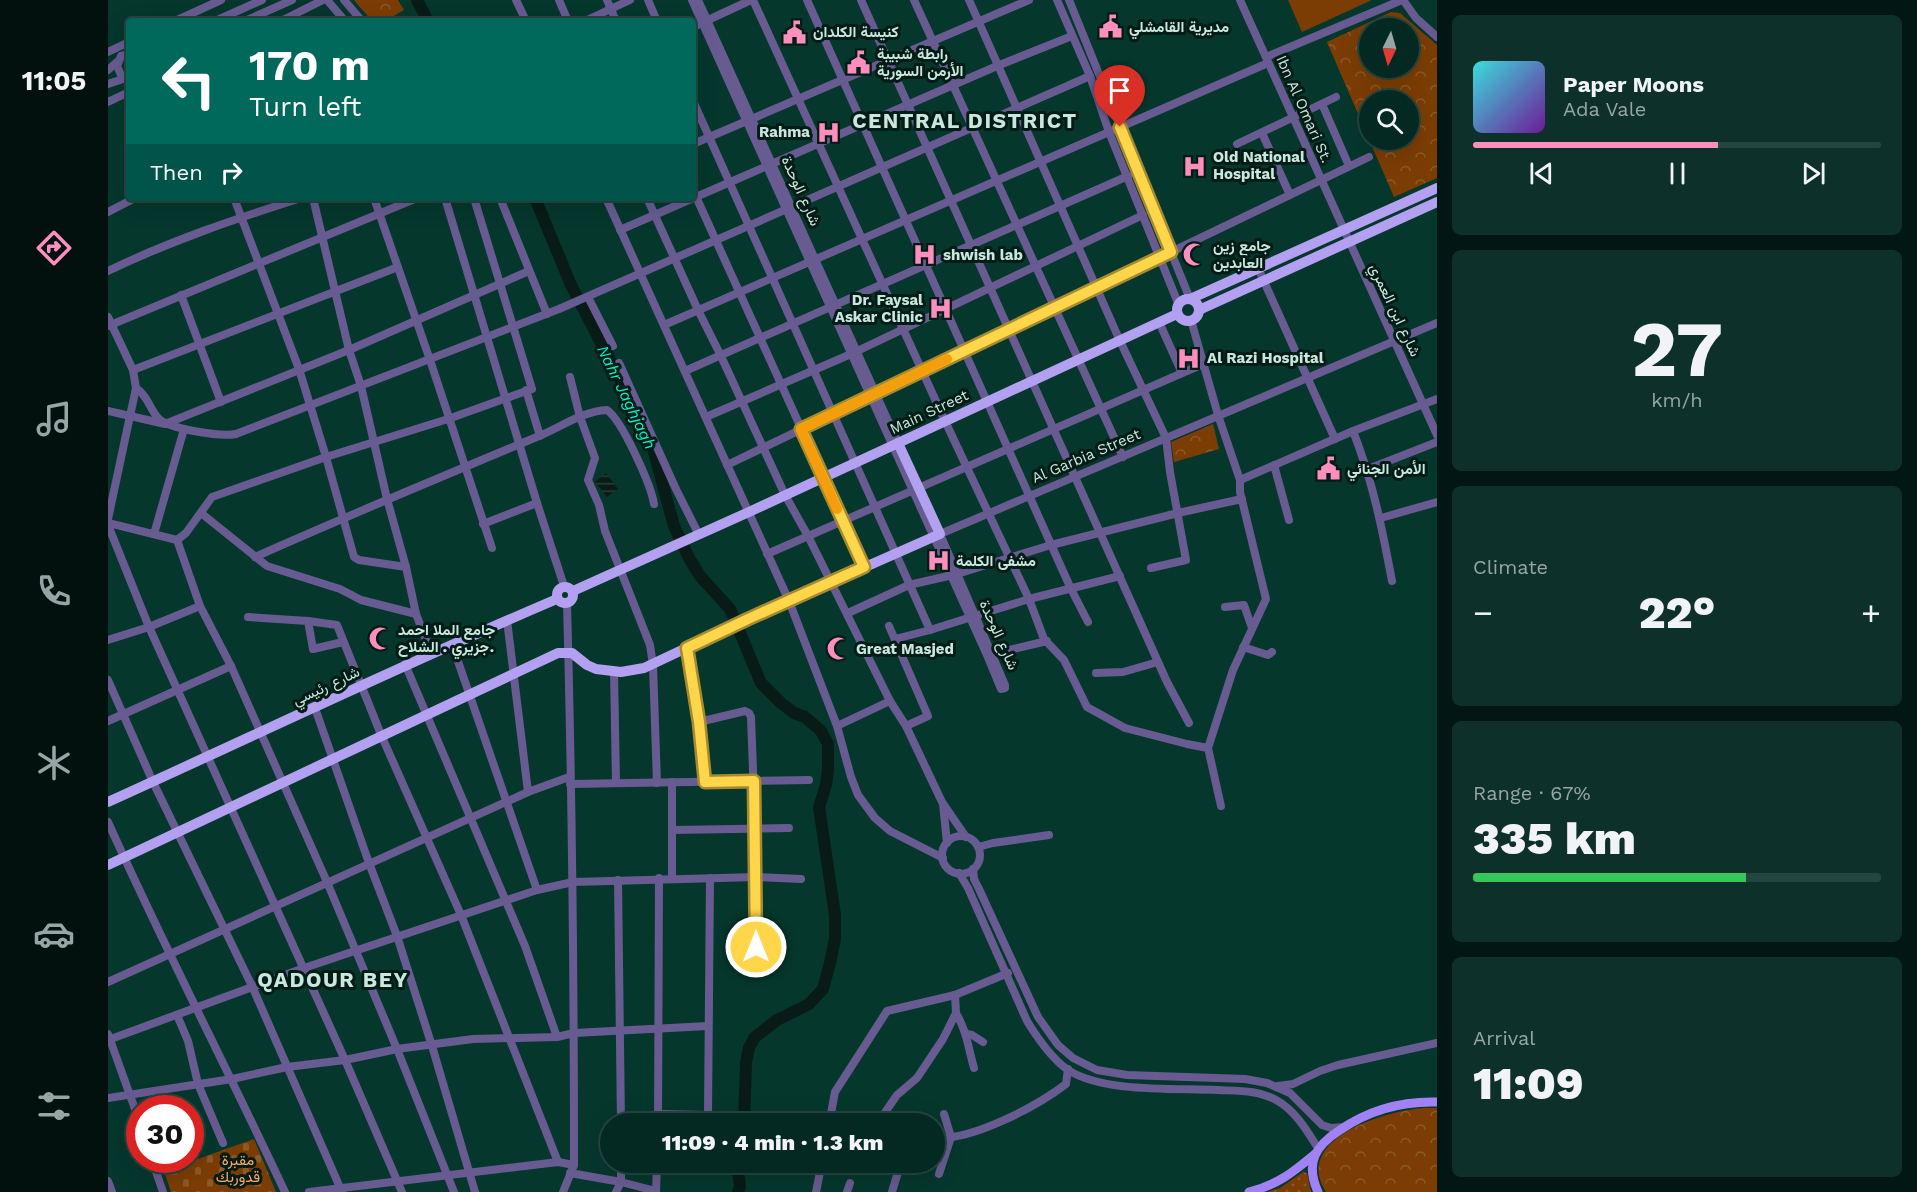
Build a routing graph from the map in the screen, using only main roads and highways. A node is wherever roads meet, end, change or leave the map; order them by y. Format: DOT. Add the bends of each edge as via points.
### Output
graph roads {
  1 [pos="1434,189"];
  2 [pos="1436,204"];
  3 [pos="1190,299"];
  4 [pos="1178,309"];
  5 [pos="1199,310"];
  6 [pos="895,444"];
  7 [pos="937,536"];
  8 [pos="562,601"];
  9 [pos="108,802"];
  10 [pos="108,865"];
  11 [pos="1435,1101"];
  12 [pos="1317,1151"];
  13 [pos="1250,1192"];
  14 [pos="1318,1192"];
  1 -- 3 [label="highway"];
  2 -- 5 [label="highway"];
  3 -- 4 [label="highway" via="1182,300"];
  3 -- 5 [label="highway"];
  4 -- 5 [label="highway" via="1185,321 1197,316"];
  4 -- 6 [label="highway, Main Street" via="1120,341"];
  6 -- 7 [label="highway, شارع الوحدة"];
  6 -- 8 [label="highway, Main Street" via="660,552 568,589 573,597"];
  7 -- 10 [label="highway, Al Garbia Street" via="653,665 614,671 591,668 568,652 553,655"];
  8 -- 9 [label="highway, شارع رئيسي" via="405,664"];
  11 -- 12 [label="main road" via="1377,1110 1344,1127"];
  12 -- 13 [label="main road" via="1275,1184"];
  12 -- 14 [label="main road" via="1312,1173"];
}
